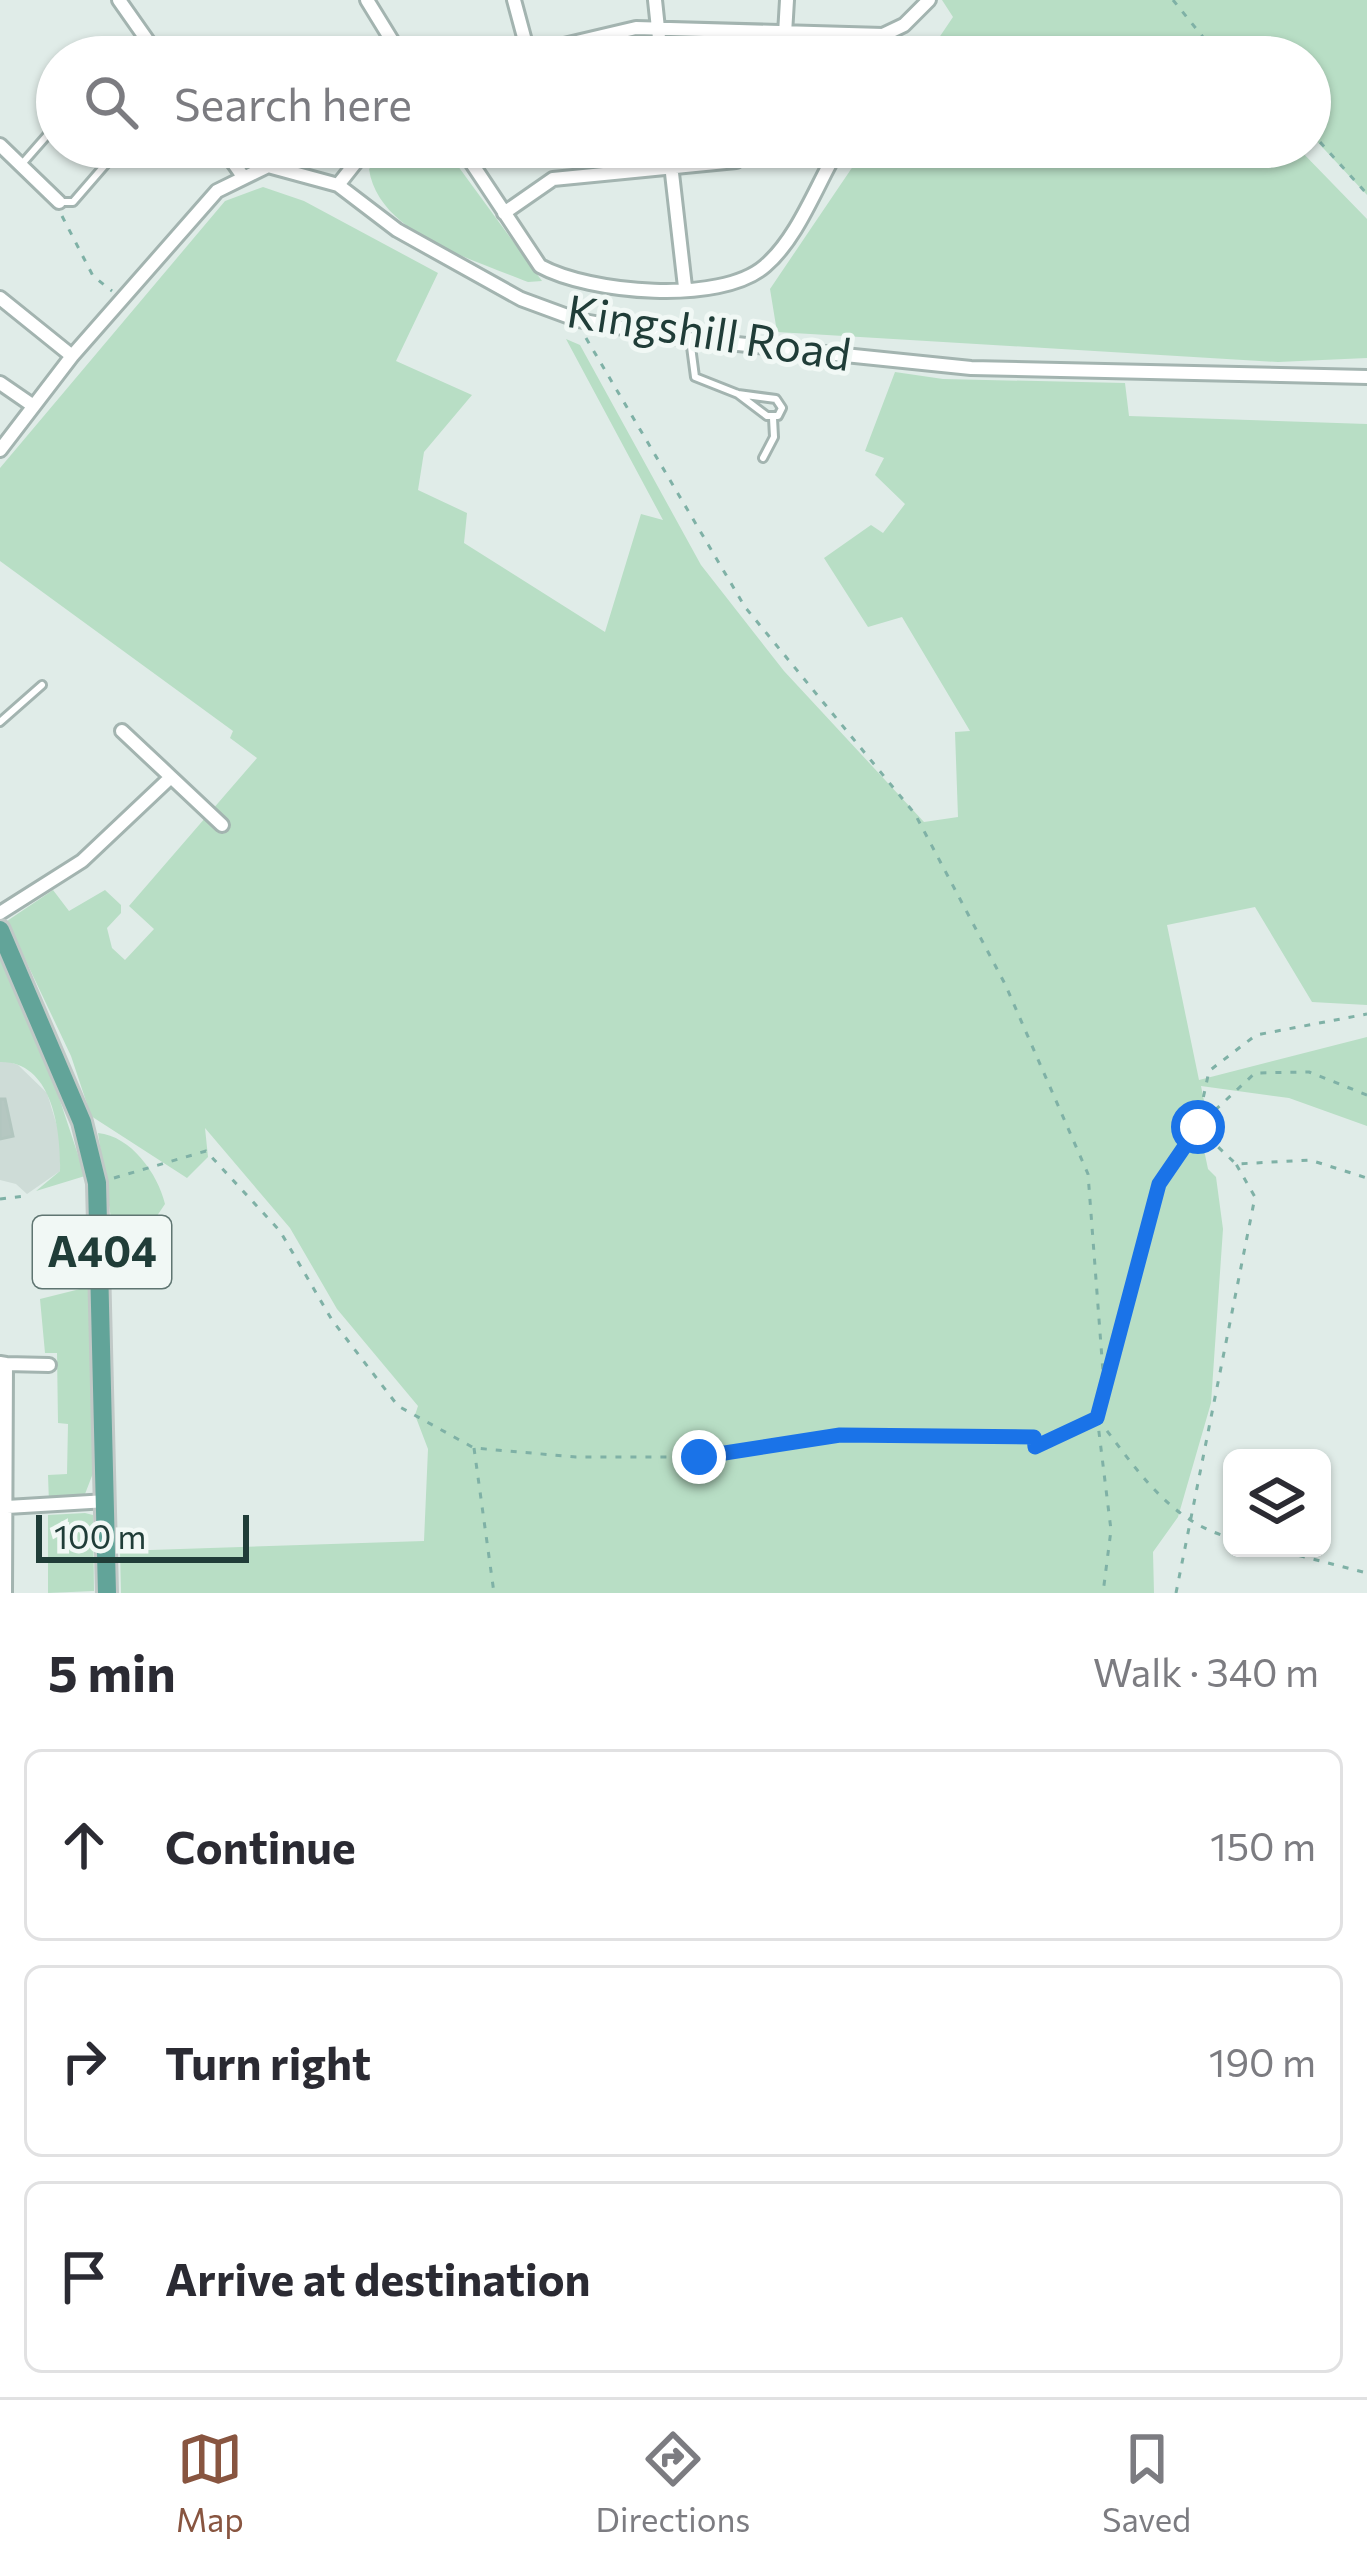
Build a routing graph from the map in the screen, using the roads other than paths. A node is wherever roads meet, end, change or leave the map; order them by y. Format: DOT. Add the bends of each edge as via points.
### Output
graph roads {
  1 [pos="119,0"];
  2 [pos="368,0"];
  3 [pos="514,0"];
  4 [pos="655,0"];
  5 [pos="787,0"];
  6 [pos="929,0"];
  7 [pos="658,29"];
  8 [pos="785,34"];
  9 [pos="839,34"];
  10 [pos="144,36"];
  11 [pos="389,36"];
  12 [pos="524,36"];
  13 [pos="600,36"];
  14 [pos="659,36"];
  15 [pos="0,145"];
  16 [pos="36,148"];
  17 [pos="21,165"];
  18 [pos="102,168"];
  19 [pos="237,168"];
  20 [pos="262,168"];
  21 [pos="275,168"];
  22 [pos="351,168"];
  23 [pos="475,168"];
  24 [pos="661,168"];
  25 [pos="671,168"];
  26 [pos="826,168"];
  27 [pos="242,175"];
  28 [pos="338,185"];
  29 [pos="59,202"];
  30 [pos="504,213"];
  31 [pos="685,287"];
  32 [pos="0,298"];
  33 [pos="690,340"];
  34 [pos="72,356"];
  35 [pos="1367,377"];
  36 [pos="0,383"];
  37 [pos="738,394"];
  38 [pos="32,406"];
  39 [pos="773,418"];
  40 [pos="0,450"];
  41 [pos="763,458"];
  42 [pos="42,685"];
  43 [pos="0,722"];
  44 [pos="122,731"];
  45 [pos="171,777"];
  46 [pos="222,825"];
  47 [pos="0,913"];
  48 [pos="0,930"];
  49 [pos="3,1364"];
  50 [pos="49,1365"];
  51 [pos="106,1501"];
  52 [pos="7,1507"];
  53 [pos="5,1593"];
  54 [pos="107,1593"];
  1 -- 10 [label="street"];
  2 -- 11 [label="street"];
  3 -- 12 [label="street"];
  4 -- 7 [label="street"];
  5 -- 8 [label="street"];
  6 -- 9 [label="street" via="884,35"];
  7 -- 8 [label="street"];
  7 -- 13 [label="street"];
  7 -- 14 [label="street"];
  8 -- 9 [label="street"];
  15 -- 17 [label="street"];
  16 -- 17 [label="lane"];
  17 -- 29 [label="street"];
  18 -- 29 [label="lane" via="73,202"];
  19 -- 27 [label="street"];
  20 -- 27 [label="street, Kingshill Road"];
  21 -- 28 [label="street, Kingshill Road"];
  22 -- 28 [label="street"];
  23 -- 30 [label="street"];
  24 -- 30 [label="street" via="553,179"];
  25 -- 31 [label="street"];
  26 -- 31 [label="street" via="763,268 733,282"];
  27 -- 34 [label="street" via="217,191"];
  28 -- 33 [label="street, Kingshill Road" via="397,230 521,299 578,320"];
  30 -- 31 [label="street" via="540,266 557,275 636,293"];
  32 -- 34 [label="street"];
  33 -- 35 [label="street, Kingshill Road" via="970,368"];
  33 -- 37 [label="lane" via="695,377"];
  34 -- 38 [label="street"];
  36 -- 38 [label="street"];
  37 -- 39 [label="lane"];
  37 -- 39 [label="lane" via="776,399 782,408"];
  38 -- 40 [label="street"];
  39 -- 41 [label="lane"];
  42 -- 43 [label="lane"];
  44 -- 45 [label="street"];
  45 -- 46 [label="street"];
  45 -- 47 [label="street" via="82,861"];
  48 -- 51 [label="main road, A404" via="82,1122 97,1183"];
  49 -- 50 [label="street"];
  49 -- 52 [label="street"];
  51 -- 52 [label="street"];
  51 -- 54 [label="main road, A404"];
  52 -- 53 [label="street"];
}
